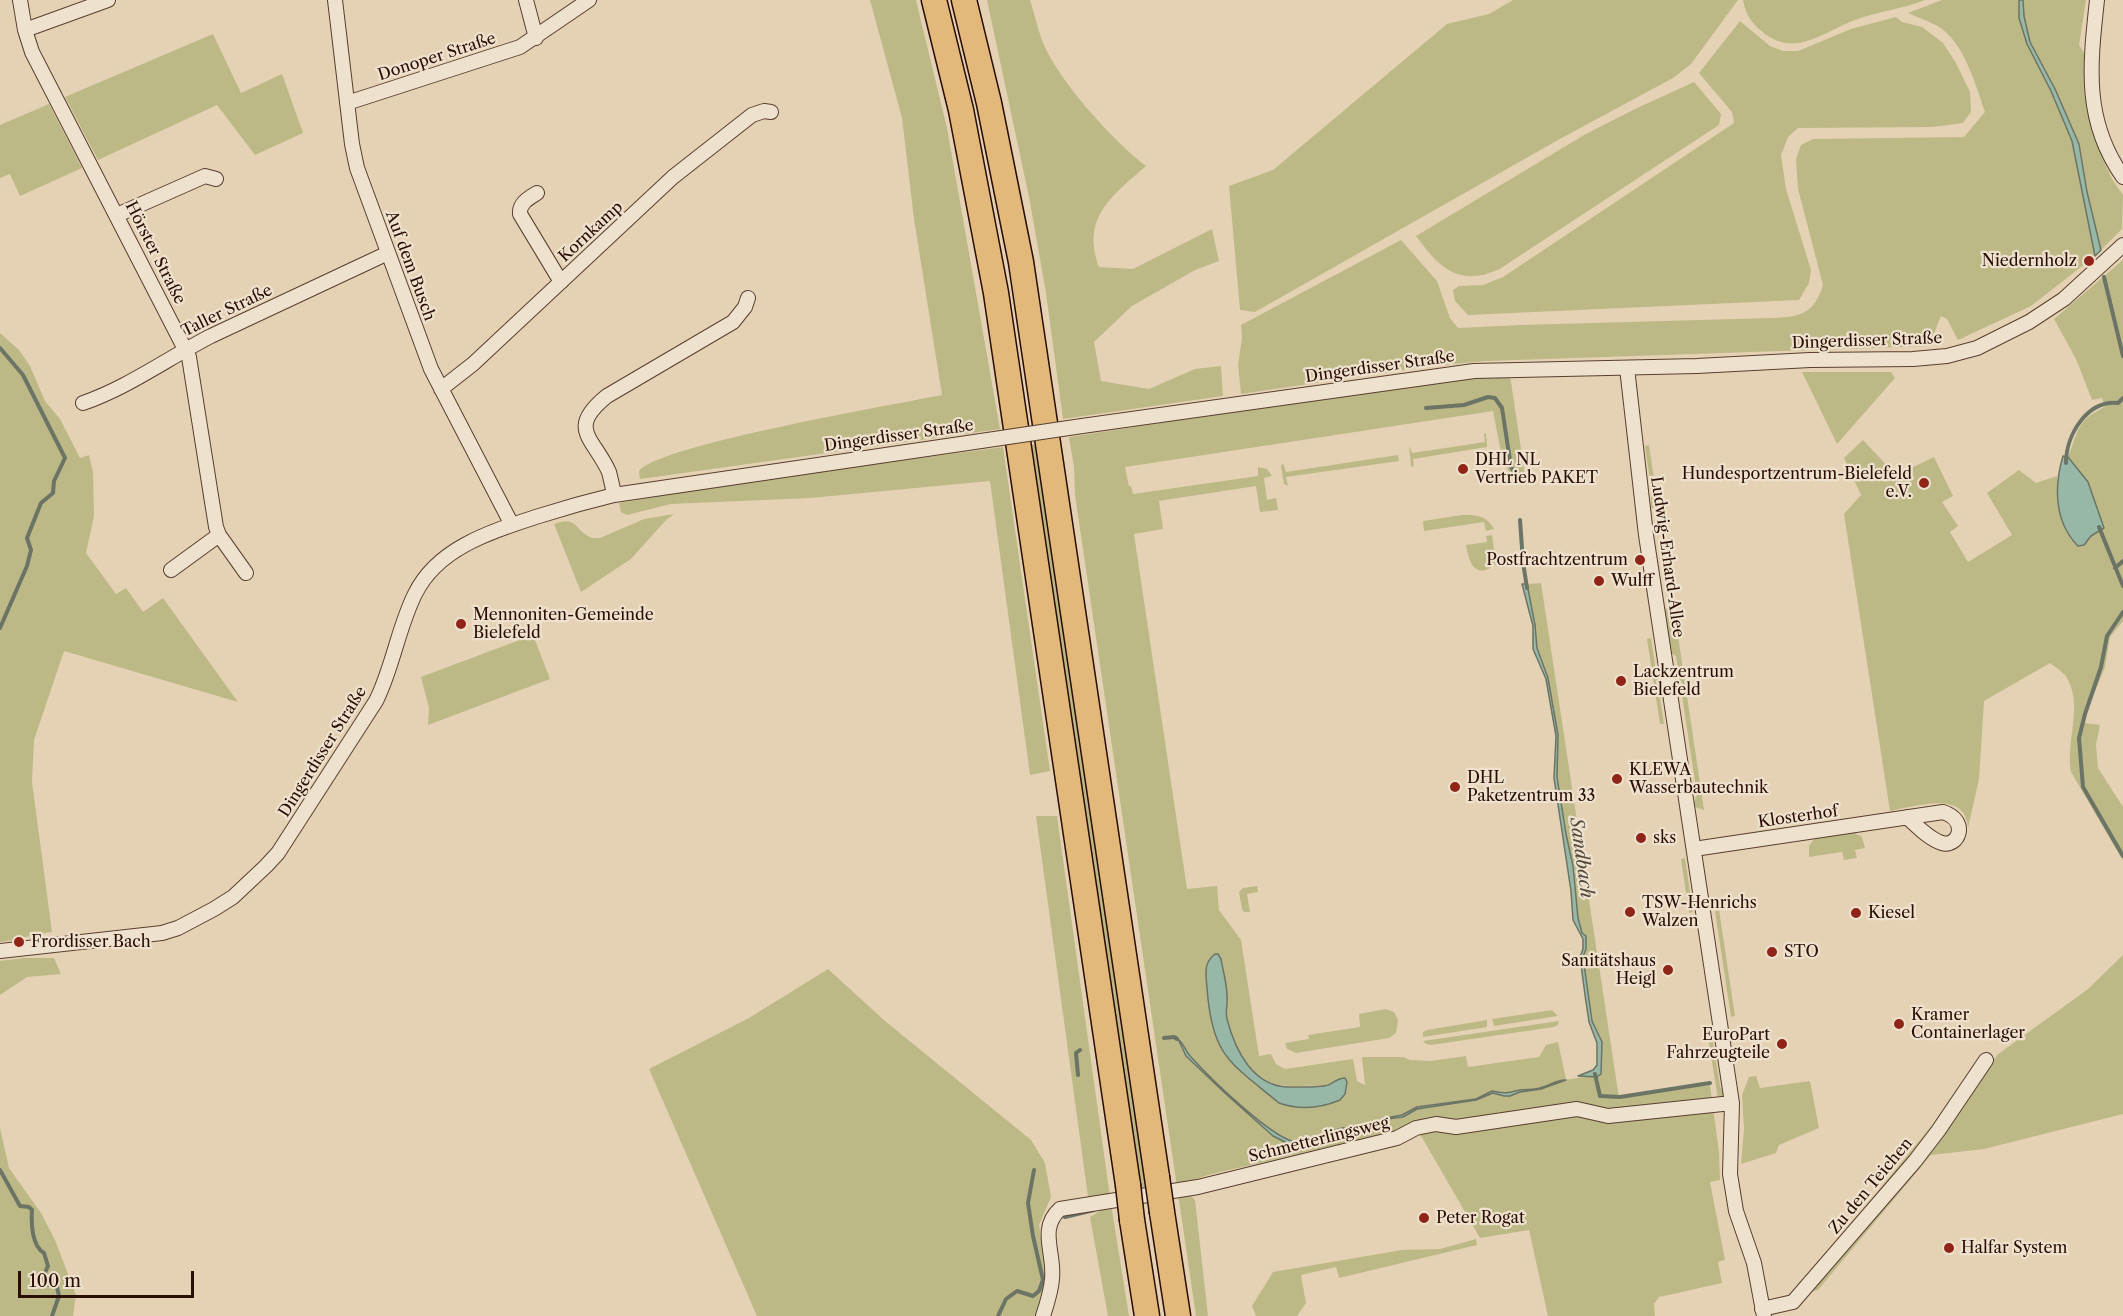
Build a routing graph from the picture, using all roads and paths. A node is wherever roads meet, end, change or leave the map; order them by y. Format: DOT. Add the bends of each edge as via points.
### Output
graph roads {
  1 [pos="20,0"];
  2 [pos="108,0"];
  3 [pos="335,0"];
  4 [pos="526,0"];
  5 [pos="588,0"];
  6 [pos="934,0"];
  7 [pos="964,0"];
  8 [pos="2097,0"];
  9 [pos="25,30"];
  10 [pos="536,38"];
  11 [pos="346,103"];
  12 [pos="771,112"];
  13 [pos="2123,177"];
  14 [pos="216,179"];
  15 [pos="537,193"];
  16 [pos="117,215"];
  17 [pos="2123,245"];
  18 [pos="388,253"];
  19 [pos="561,282"];
  20 [pos="748,298"];
  21 [pos="185,349"];
  22 [pos="1627,369"];
  23 [pos="441,389"];
  24 [pos="83,403"];
  25 [pos="614,495"];
  26 [pos="512,525"];
  27 [pos="219,535"];
  28 [pos="171,570"];
  29 [pos="246,573"];
  30 [pos="1907,818"];
  31 [pos="1694,849"];
  32 [pos="0,951"];
  33 [pos="1986,1060"];
  34 [pos="1732,1103"];
  35 [pos="1763,1312"];
  36 [pos="1043,1316"];
  37 [pos="1147,1316"];
  38 [pos="1178,1316"];
  1 -- 9 [label="street, Hörster Straße"];
  2 -- 9 [label="street"];
  3 -- 11 [label="street, Auf dem Busch"];
  4 -- 10 [label="street"];
  5 -- 10 [label="street, Donoper Straße"];
  6 -- 37 [label="highway, bridge" via="961,110 996,293"];
  7 -- 38 [label="highway, bridge" via="989,103 1026,292"];
  8 -- 13 [label="street" via="2091,53 2093,104 2103,142"];
  9 -- 16 [label="street, Hörster Straße" via="32,52"];
  10 -- 11 [label="street, Donoper Straße" via="520,47"];
  11 -- 18 [label="street, Auf dem Busch" via="354,156"];
  12 -- 19 [label="street, Kornkamp" via="752,115 682,170"];
  14 -- 16 [label="street" via="205,176"];
  15 -- 19 [label="street" via="524,203 520,214"];
  16 -- 21 [label="street, Hörster Straße"];
  17 -- 22 [label="street, Dingerdisser Straße" via="2046,312 1960,353 1913,359"];
  18 -- 21 [label="street, Taller Straße"];
  18 -- 23 [label="street, Auf dem Busch"];
  19 -- 23 [label="street, Kornkamp"];
  20 -- 25 [label="street" via="741,315 726,327 607,396 587,418 586,431 609,472"];
  21 -- 24 [label="street, Taller Straße" via="115,391"];
  21 -- 27 [label="street, Hörster Straße" via="192,364"];
  22 -- 25 [label="street, Dingerdisser Straße, bridge" via="1463,372"];
  22 -- 31 [label="street, Ludwig-Erhard-Allee" via="1648,545"];
  23 -- 26 [label="street, Auf dem Busch"];
  25 -- 26 [label="street, Dingerdisser Straße"];
  26 -- 32 [label="street, Dingerdisser Straße" via="459,548 424,579 382,688 367,715 278,853 233,897 195,920 162,933"];
  27 -- 28 [label="street"];
  27 -- 29 [label="street, Hörster Straße"];
  30 -- 31 [label="street, Klosterhof"];
  31 -- 34 [label="street, Ludwig-Erhard-Allee"];
  33 -- 35 [label="street, Zu den Teichen" via="1915,1161 1793,1302"];
  34 -- 35 [label="street, Ludwig-Erhard-Allee" via="1730,1174"];
  34 -- 36 [label="street, Schmetterlingsweg" via="1608,1116 1577,1109 1456,1126 1436,1124 1397,1138 1198,1187 1060,1209 1051,1217 1047,1232 1052,1280"];
}
